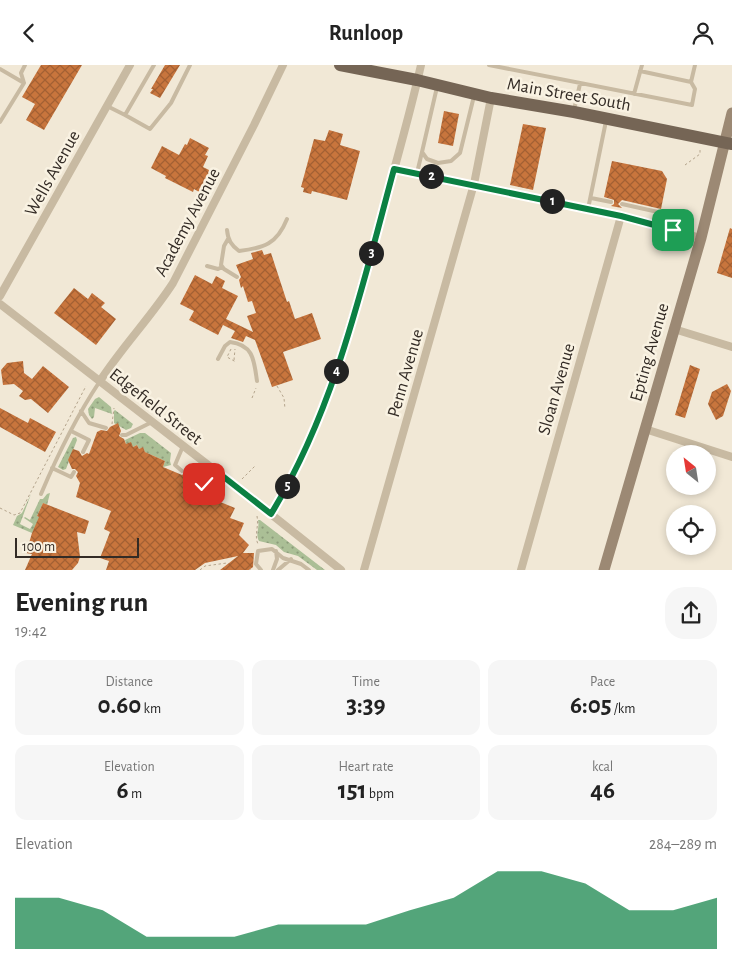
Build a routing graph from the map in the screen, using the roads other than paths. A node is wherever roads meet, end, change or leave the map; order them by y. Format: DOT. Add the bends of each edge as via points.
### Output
graph roads {
  1 [pos="25,65"];
  2 [pos="130,65"];
  3 [pos="154,65"];
  4 [pos="190,65"];
  5 [pos="282,65"];
  6 [pos="340,65"];
  7 [pos="421,65"];
  8 [pos="489,65"];
  9 [pos="642,65"];
  10 [pos="695,65"];
  11 [pos="0,69"];
  12 [pos="640,71"];
  13 [pos="417,80"];
  14 [pos="692,82"];
  15 [pos="24,83"];
  16 [pos="580,84"];
  17 [pos="438,85"];
  18 [pos="474,94"];
  19 [pos="634,94"];
  20 [pos="491,98"];
  21 [pos="107,106"];
  22 [pos="574,112"];
  23 [pos="732,113"];
  24 [pos="125,115"];
  25 [pos="606,119"];
  26 [pos="0,122"];
  27 [pos="728,143"];
  28 [pos="422,152"];
  29 [pos="394,169"];
  30 [pos="417,173"];
  31 [pos="474,184"];
  32 [pos="590,198"];
  33 [pos="612,202"];
  34 [pos="622,204"];
  35 [pos="588,209"];
  36 [pos="621,216"];
  37 [pos="676,216"];
  38 [pos="287,219"];
  39 [pos="227,230"];
  40 [pos="701,238"];
  41 [pos="228,239"];
  42 [pos="207,266"];
  43 [pos="222,267"];
  44 [pos="237,277"];
  45 [pos="0,296"];
  46 [pos="0,304"];
  47 [pos="674,329"];
  48 [pos="732,347"];
  49 [pos="218,359"];
  50 [pos="100,381"];
  51 [pos="258,382"];
  52 [pos="81,411"];
  53 [pos="152,422"];
  54 [pos="106,428"];
  55 [pos="645,429"];
  56 [pos="71,431"];
  57 [pos="122,435"];
  58 [pos="183,445"];
  59 [pos="83,452"];
  60 [pos="732,457"];
  61 [pos="52,467"];
  62 [pos="182,471"];
  63 [pos="74,472"];
  64 [pos="220,474"];
  65 [pos="191,477"];
  66 [pos="41,495"];
  67 [pos="271,514"];
  68 [pos="276,551"];
  69 [pos="291,559"];
  70 [pos="261,570"];
  71 [pos="273,570"];
  72 [pos="278,570"];
  73 [pos="309,570"];
  74 [pos="341,570"];
  75 [pos="364,570"];
  76 [pos="521,570"];
  77 [pos="604,570"];
  1 -- 15 [label="lane" via="21,73"];
  2 -- 21 [label="street, Wells Avenue"];
  3 -- 24 [label="lane"];
  4 -- 24 [label="lane" via="171,103 150,129"];
  5 -- 50 [label="street, Academy Avenue" via="173,283"];
  6 -- 13 [label="main road, Main Street South"];
  7 -- 13 [label="street"];
  8 -- 16 [label="lane"];
  9 -- 12 [label="lane"];
  10 -- 14 [label="lane"];
  11 -- 15 [label="lane"];
  12 -- 14 [label="lane"];
  12 -- 19 [label="lane"];
  13 -- 17 [label="main road, Main Street South"];
  13 -- 29 [label="street"];
  14 -- 19 [label="lane" via="695,89 692,105"];
  15 -- 26 [label="lane"];
  16 -- 19 [label="lane"];
  16 -- 22 [label="lane"];
  17 -- 18 [label="main road, Main Street South"];
  17 -- 28 [label="lane"];
  18 -- 20 [label="main road, Main Street South"];
  18 -- 28 [label="lane" via="460,153 451,161 438,163"];
  20 -- 22 [label="main road, Main Street South"];
  20 -- 31 [label="street, Penn Avenue"];
  21 -- 24 [label="lane"];
  21 -- 45 [label="street, Wells Avenue"];
  22 -- 25 [label="main road, Main Street South"];
  23 -- 27 [label="street, Epting Avenue"];
  25 -- 27 [label="main road, Main Street South"];
  25 -- 32 [label="lane"];
  27 -- 40 [label="street, Epting Avenue"];
  28 -- 30 [label="lane"];
  29 -- 30 [label="street"];
  29 -- 67 [label="street" via="335,374 308,444"];
  30 -- 31 [label="street"];
  31 -- 35 [label="street"];
  31 -- 75 [label="street, Penn Avenue"];
  32 -- 33 [label="lane"];
  32 -- 35 [label="lane"];
  34 -- 37 [label="lane"];
  35 -- 36 [label="street"];
  36 -- 40 [label="street"];
  36 -- 76 [label="street, Sloan Avenue"];
  38 -- 41 [label="lane" via="273,242 264,246 239,251"];
  39 -- 41 [label="lane"];
  40 -- 47 [label="street, Epting Avenue"];
  41 -- 43 [label="lane" via="224,245"];
  42 -- 43 [label="lane"];
  43 -- 44 [label="lane"];
  46 -- 50 [label="street, Edgefield Street"];
  47 -- 48 [label="street"];
  47 -- 55 [label="street, Epting Avenue"];
  49 -- 51 [label="lane" via="230,342 242,344 254,362"];
  50 -- 52 [label="lane"];
  50 -- 53 [label="street, Edgefield Street"];
  52 -- 54 [label="lane" via="89,423"];
  52 -- 56 [label="lane"];
  53 -- 57 [label="lane"];
  53 -- 58 [label="street, Edgefield Street"];
  55 -- 60 [label="street"];
  55 -- 77 [label="street, Epting Avenue"];
  56 -- 59 [label="lane" via="89,440"];
  56 -- 61 [label="lane"];
  58 -- 62 [label="lane" via="175,465"];
  58 -- 64 [label="street, Edgefield Street"];
  61 -- 63 [label="lane" via="72,477"];
  61 -- 66 [label="lane"];
  64 -- 65 [label="lane" via="204,484"];
  64 -- 67 [label="street, Edgefield Street"];
  67 -- 74 [label="street, Edgefield Street"];
  68 -- 69 [label="lane"];
  68 -- 70 [label="lane" via="258,551 256,564"];
  68 -- 71 [label="lane"];
  69 -- 72 [label="lane"];
  69 -- 73 [label="lane"];
}
